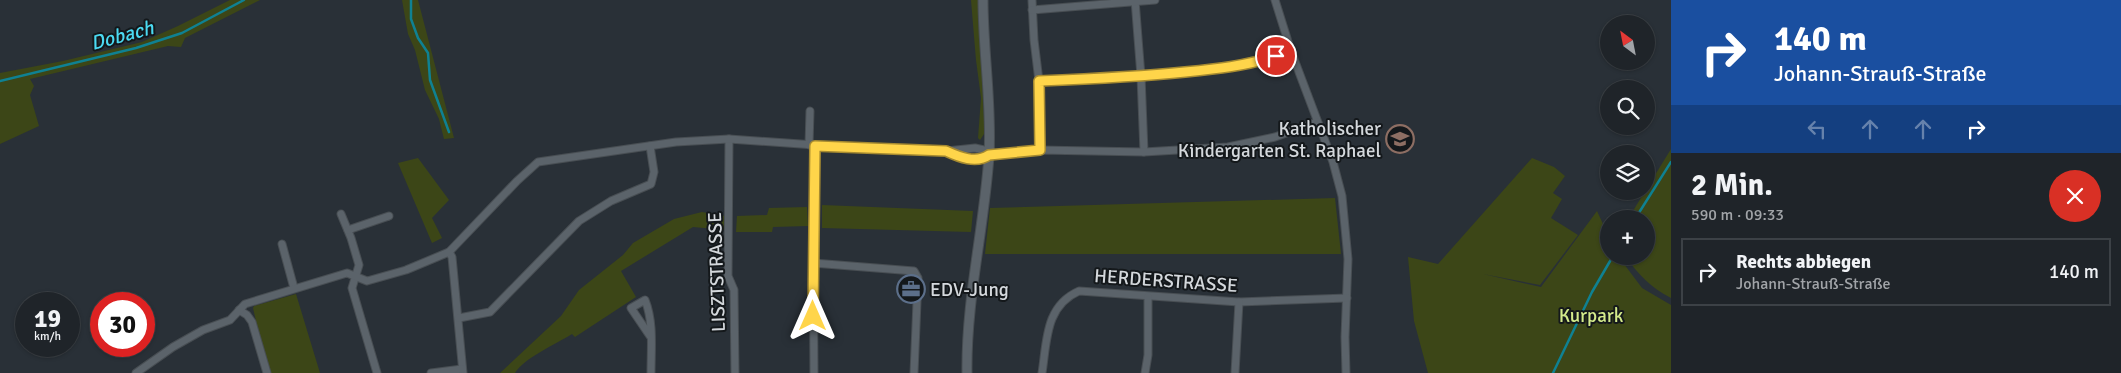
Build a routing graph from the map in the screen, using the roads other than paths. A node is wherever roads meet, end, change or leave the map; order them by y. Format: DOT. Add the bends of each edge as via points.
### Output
graph roads {
  1 [pos="983,0"];
  2 [pos="1032,0"];
  3 [pos="1154,0"];
  4 [pos="1275,0"];
  5 [pos="1135,1"];
  6 [pos="1032,10"];
  7 [pos="1291,51"];
  8 [pos="1141,76"];
  9 [pos="1039,81"];
  10 [pos="810,111"];
  11 [pos="1317,122"];
  12 [pos="729,139"];
  13 [pos="812,145"];
  14 [pos="650,146"];
  15 [pos="1040,150"];
  16 [pos="946,151"];
  17 [pos="1144,152"];
  18 [pos="989,155"];
  19 [pos="341,214"];
  20 [pos="389,216"];
  21 [pos="348,230"];
  22 [pos="282,244"];
  23 [pos="449,252"];
  24 [pos="813,263"];
  25 [pos="355,277"];
  26 [pos="294,288"];
  27 [pos="1148,297"];
  28 [pos="1347,298"];
  29 [pos="1239,302"];
  30 [pos="240,310"];
  31 [pos="459,318"];
  32 [pos="650,336"];
  33 [pos="462,371"];
  34 [pos="136,373"];
  35 [pos="267,373"];
  36 [pos="377,373"];
  37 [pos="431,373"];
  38 [pos="651,373"];
  39 [pos="735,373"];
  40 [pos="814,373"];
  41 [pos="914,373"];
  42 [pos="967,373"];
  43 [pos="1042,373"];
  44 [pos="1145,373"];
  45 [pos="1235,373"];
  46 [pos="1346,373"];
  1 -- 18 [label="street"];
  2 -- 6 [label="street"];
  3 -- 5 [label="street"];
  4 -- 7 [label="street"];
  5 -- 6 [label="street"];
  5 -- 8 [label="street"];
  6 -- 9 [label="street"];
  7 -- 8 [label="street" via="1220,69"];
  7 -- 11 [label="street"];
  8 -- 9 [label="street"];
  8 -- 17 [label="street"];
  9 -- 15 [label="street"];
  10 -- 13 [label="street"];
  11 -- 17 [label="street" via="1275,137 1228,147"];
  11 -- 28 [label="street" via="1342,196 1348,251"];
  12 -- 13 [label="street"];
  12 -- 14 [label="street"];
  12 -- 39 [label="street, LISZTSTRASSE" via="728,276 734,290"];
  13 -- 16 [label="street"];
  13 -- 24 [label="street"];
  14 -- 23 [label="street" via="538,162"];
  14 -- 31 [label="street" via="654,172 651,184 611,200 579,221 490,312"];
  15 -- 17 [label="street"];
  15 -- 18 [label="street"];
  16 -- 18 [label="street" via="976,148"];
  16 -- 18 [label="street" via="976,160"];
  18 -- 42 [label="street" via="966,352"];
  19 -- 21 [label="street"];
  20 -- 21 [label="street"];
  21 -- 25 [label="street" via="359,265"];
  22 -- 26 [label="street"];
  23 -- 25 [label="street" via="406,270 367,281"];
  23 -- 31 [label="street"];
  24 -- 40 [label="street"];
  24 -- 41 [label="street" via="914,271 917,274"];
  25 -- 26 [label="street" via="347,273"];
  25 -- 36 [label="street" via="352,288"];
  26 -- 30 [label="street" via="245,304"];
  27 -- 29 [label="street, HERDERSTRASSE"];
  27 -- 43 [label="street, HERDERSTRASSE" via="1079,291 1063,300 1051,318"];
  27 -- 44 [label="street"];
  28 -- 29 [label="street, HERDERSTRASSE"];
  28 -- 46 [label="street"];
  29 -- 45 [label="street"];
  30 -- 34 [label="street" via="230,320 203,330"];
  30 -- 35 [label="street" via="252,322"];
  31 -- 33 [label="street"];
  32 -- 32 [label="street" via="650,313 645,300 631,308"];
  32 -- 38 [label="street"];
  33 -- 37 [label="street"];
}
